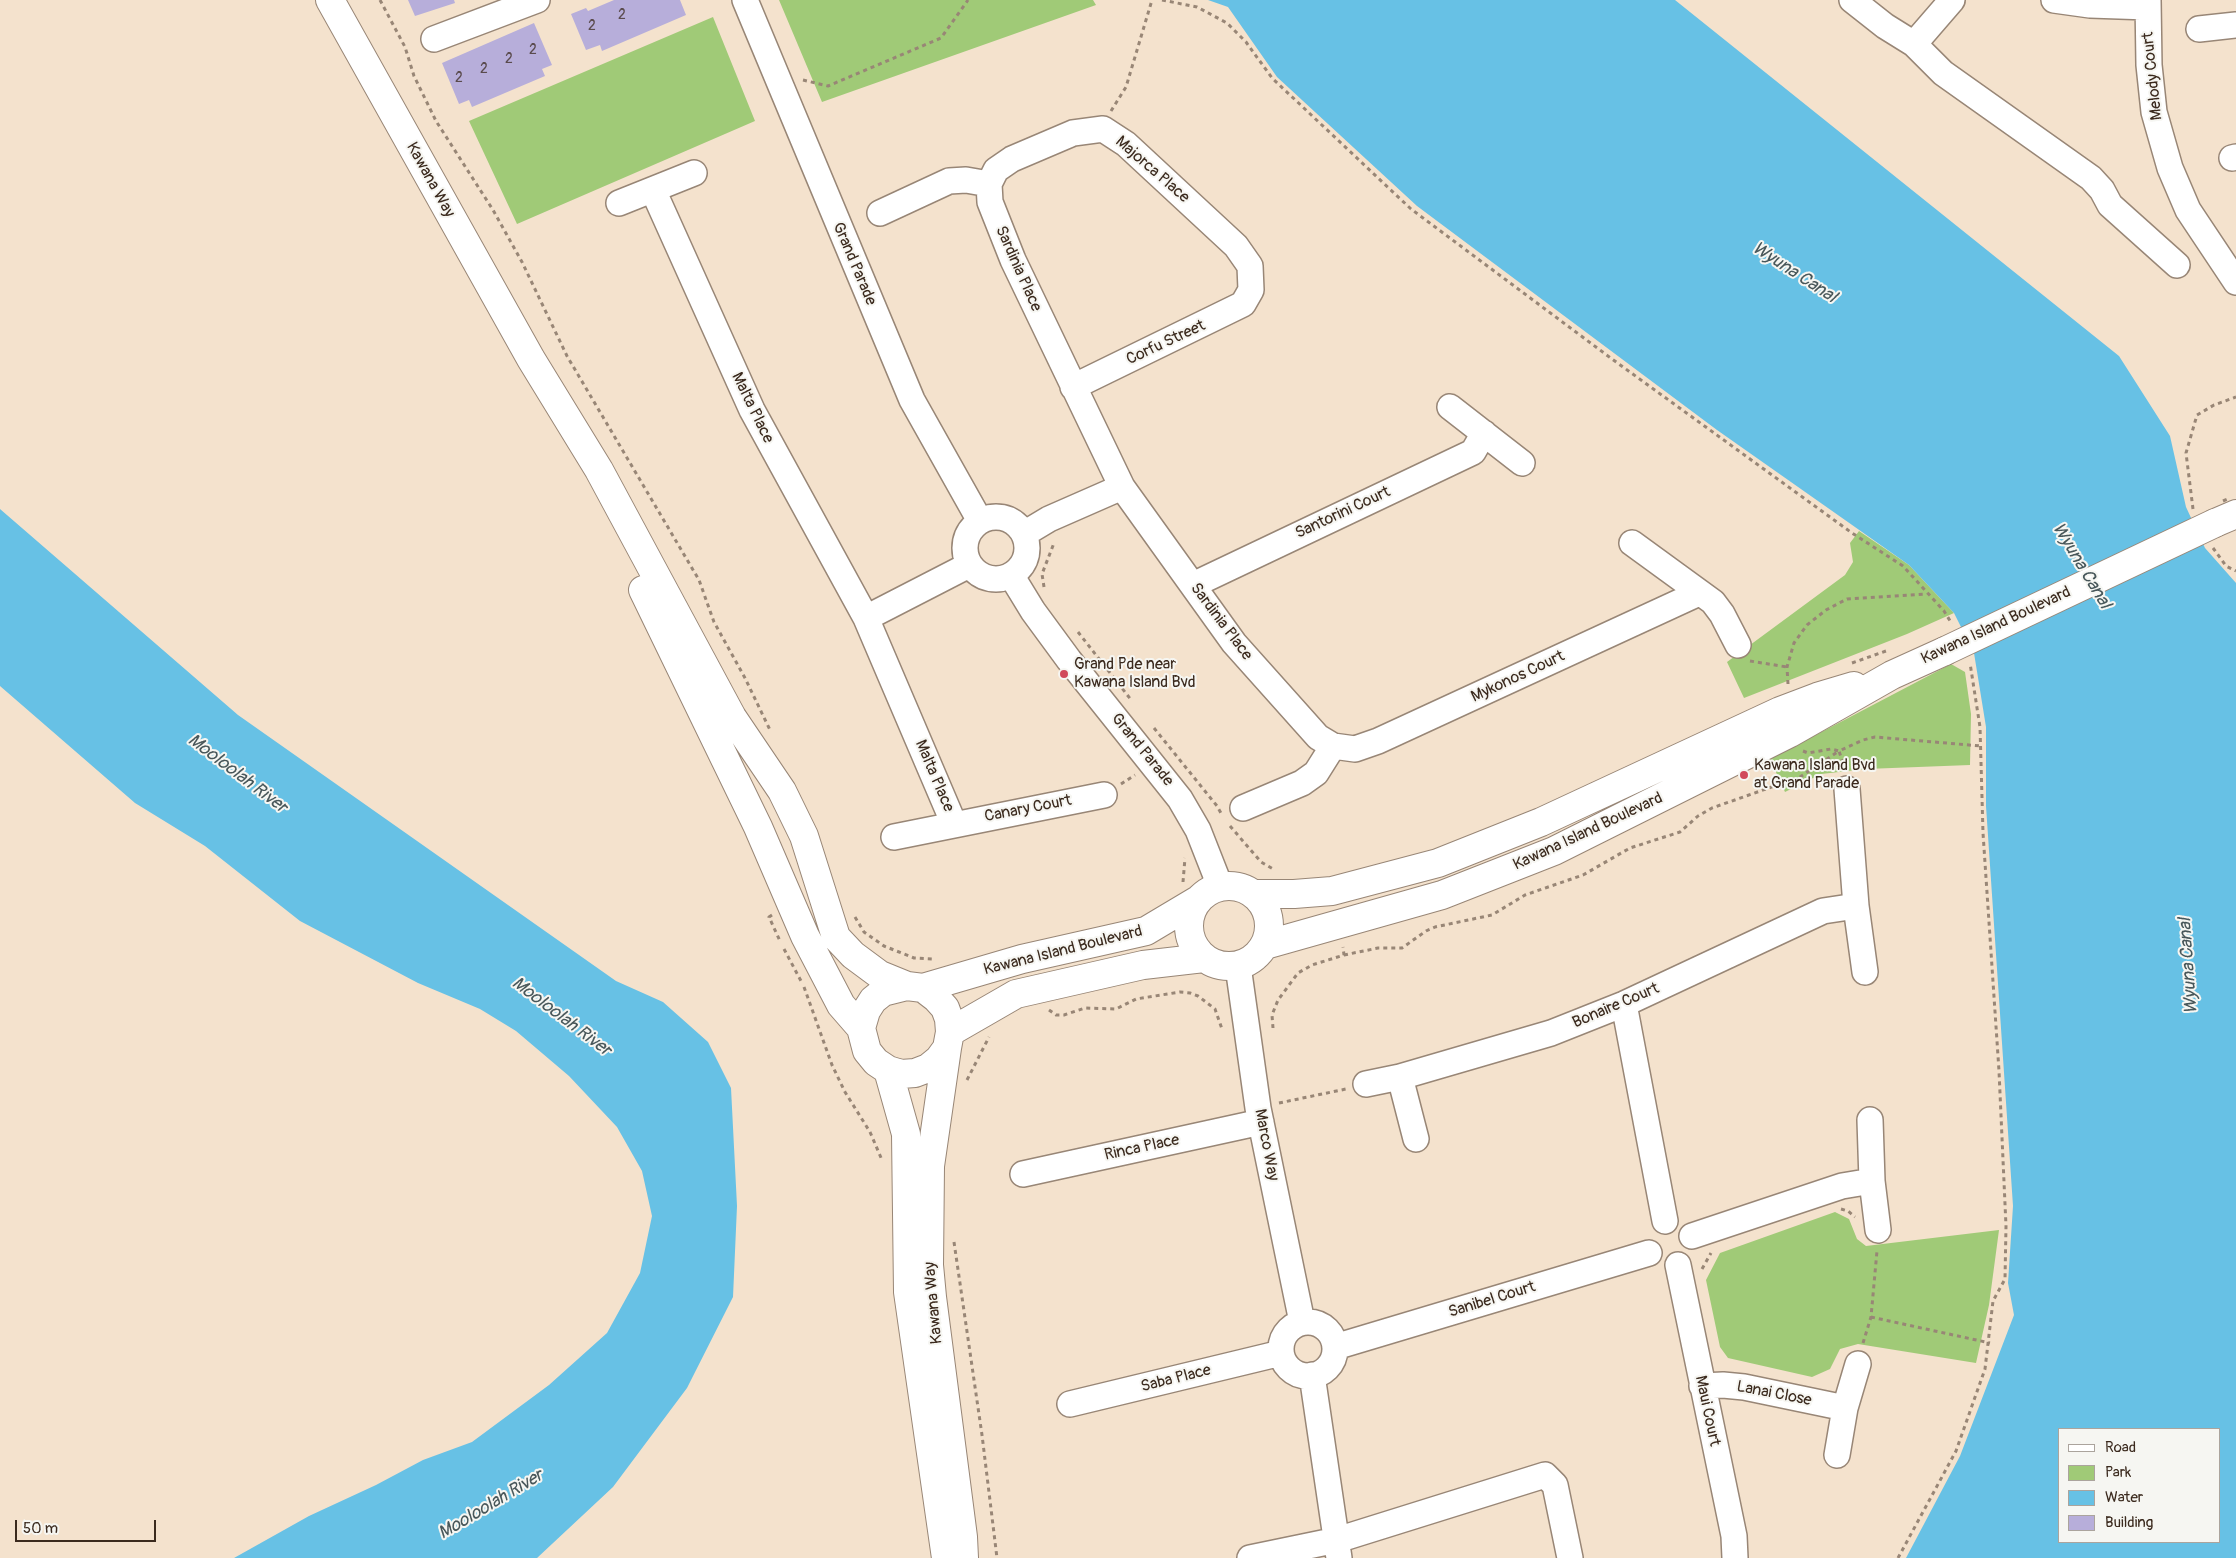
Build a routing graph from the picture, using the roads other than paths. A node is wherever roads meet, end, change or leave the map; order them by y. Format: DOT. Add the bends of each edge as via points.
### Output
graph roads {
  1 [pos="330,0"];
  2 [pos="537,0"];
  3 [pos="744,0"];
  4 [pos="1852,0"];
  5 [pos="1952,0"];
  6 [pos="2054,0"];
  7 [pos="2148,3"];
  8 [pos="2236,25"];
  9 [pos="2199,29"];
  10 [pos="434,39"];
  11 [pos="1914,44"];
  12 [pos="694,174"];
  13 [pos="988,184"];
  14 [pos="653,190"];
  15 [pos="619,203"];
  16 [pos="880,213"];
  17 [pos="2177,265"];
  18 [pos="2236,282"];
  19 [pos="1252,290"];
  20 [pos="531,360"];
  21 [pos="1073,387"];
  22 [pos="1450,407"];
  23 [pos="1484,433"];
  24 [pos="1522,463"];
  25 [pos="1122,487"];
  26 [pos="980,521"];
  27 [pos="2214,523"];
  28 [pos="1024,534"];
  29 [pos="1632,543"];
  30 [pos="969,565"];
  31 [pos="1011,575"];
  32 [pos="1192,585"];
  33 [pos="1699,593"];
  34 [pos="866,618"];
  35 [pos="1738,645"];
  36 [pos="1892,675"];
  37 [pos="1333,746"];
  38 [pos="1847,789"];
  39 [pos="1104,795"];
  40 [pos="1232,812"];
  41 [pos="954,824"];
  42 [pos="894,837"];
  43 [pos="1199,892"];
  44 [pos="1254,894"];
  45 [pos="1856,906"];
  46 [pos="1265,945"];
  47 [pos="1204,958"];
  48 [pos="1238,966"];
  49 [pos="1865,972"];
  50 [pos="915,987"];
  51 [pos="1624,1004"];
  52 [pos="861,1028"];
  53 [pos="948,1040"];
  54 [pos="888,1070"];
  55 [pos="1400,1077"];
  56 [pos="1366,1084"];
  57 [pos="1260,1115"];
  58 [pos="1870,1120"];
  59 [pos="1416,1139"];
  60 [pos="1023,1174"];
  61 [pos="1872,1181"];
  62 [pos="1665,1221"];
  63 [pos="1867,1225"];
  64 [pos="1692,1236"];
  65 [pos="1650,1253"];
  66 [pos="1678,1265"];
  67 [pos="1302,1322"];
  68 [pos="1335,1347"];
  69 [pos="1281,1353"];
  70 [pos="1858,1364"];
  71 [pos="1312,1375"];
  72 [pos="1702,1386"];
  73 [pos="1070,1404"];
  74 [pos="1845,1408"];
  75 [pos="1837,1455"];
  76 [pos="1338,1549"];
  77 [pos="946,1558"];
  78 [pos="964,1558"];
  79 [pos="1250,1558"];
  80 [pos="1570,1558"];
  81 [pos="1735,1558"];
  1 -- 20 [label="main road, Kawana Way"];
  2 -- 10 [label="street"];
  3 -- 26 [label="street, Grand Parade" via="912,400"];
  4 -- 11 [label="street"];
  5 -- 11 [label="street"];
  6 -- 7 [label="street" via="2090,5"];
  7 -- 18 [label="street, Melody Court" via="2154,112 2170,168 2188,210"];
  8 -- 9 [label="street"];
  11 -- 17 [label="street" via="1943,72 2091,178 2110,205"];
  12 -- 14 [label="street"];
  13 -- 16 [label="street" via="949,181"];
  13 -- 19 [label="street, Majorca Place" via="996,170 1012,159 1074,133 1103,129 1126,144 1236,246 1250,266"];
  13 -- 21 [label="street, Sardinia Place" via="990,202 999,227"];
  14 -- 15 [label="street"];
  14 -- 34 [label="street, Malta Place" via="752,410"];
  19 -- 21 [label="street, Corfu Street" via="1243,304 1229,313"];
  20 -- 50 [label="main road" via="599,470 732,717 782,791 804,836 836,937 853,955 880,975"];
  20 -- 52 [label="main road" via="754,818 805,936 841,1005"];
  21 -- 25 [label="street, Sardinia Place"];
  22 -- 23 [label="street"];
  23 -- 24 [label="street"];
  23 -- 32 [label="street, Santorini Court" via="1473,452"];
  25 -- 28 [label="street"];
  25 -- 32 [label="street, Sardinia Place"];
  26 -- 28 [label="street" via="1000,517 1014,523"];
  26 -- 30 [label="street" via="966,540"];
  27 -- 36 [label="main road, Kawana Island Boulevard, bridge"];
  28 -- 31 [label="street" via="1027,553 1018,570"];
  29 -- 33 [label="street"];
  30 -- 31 [label="street" via="984,577 1002,579"];
  30 -- 34 [label="street"];
  31 -- 43 [label="street, Grand Parade" via="1069,660 1180,799 1198,830"];
  32 -- 37 [label="street, Sardinia Place" via="1234,642 1318,737"];
  33 -- 35 [label="street" via="1722,614"];
  33 -- 37 [label="street, Mykonos Court" via="1378,741 1355,749"];
  34 -- 41 [label="street, Malta Place"];
  36 -- 44 [label="main road, Kawana Island Boulevard" via="1780,711 1541,822 1438,863 1332,891"];
  36 -- 46 [label="main road, Kawana Island Boulevard" via="1790,733 1554,851 1442,895"];
  37 -- 40 [label="street" via="1316,773 1302,783"];
  38 -- 45 [label="street"];
  39 -- 41 [label="street, Canary Court"];
  41 -- 42 [label="street, Canary Court"];
  43 -- 44 [label="main road" via="1234,886"];
  43 -- 47 [label="main road" via="1188,926 1193,943"];
  43 -- 50 [label="main road, Kawana Island Boulevard" via="1146,931"];
  44 -- 46 [label="main road" via="1264,903 1269,916 1270,930"];
  45 -- 49 [label="street"];
  45 -- 51 [label="street, Bonaire Court" via="1823,911"];
  46 -- 48 [label="main road" via="1258,954"];
  47 -- 48 [label="main road" via="1214,964"];
  47 -- 53 [label="main road, Kawana Island Boulevard" via="1143,965 1016,994"];
  48 -- 57 [label="street, Marco Way"];
  50 -- 52 [label="main road" via="895,987 883,992 866,1011"];
  50 -- 53 [label="main road" via="936,998 944,1008 949,1020"];
  51 -- 55 [label="street, Bonaire Court" via="1551,1034"];
  51 -- 62 [label="street"];
  52 -- 54 [label="main road" via="867,1051"];
  53 -- 54 [label="main road" via="939,1059 922,1070 902,1074"];
  53 -- 78 [label="main road, Kawana Way" via="930,1166 930,1265"];
  54 -- 77 [label="main road, Kawana Way" via="906,1134 908,1292"];
  55 -- 56 [label="street, Bonaire Court"];
  55 -- 59 [label="street"];
  57 -- 60 [label="street, Rinca Place"];
  57 -- 67 [label="street, Marco Way"];
  58 -- 61 [label="street"];
  61 -- 63 [label="street"];
  61 -- 64 [label="street" via="1842,1186"];
  62 -- 64 [label="street" via="1679,1222"];
  62 -- 65 [label="street" via="1650,1233"];
  64 -- 66 [label="street" via="1689,1257"];
  65 -- 66 [label="street" via="1664,1265"];
  65 -- 68 [label="street, Sanibel Court"];
  66 -- 72 [label="street, Maui Court"];
  67 -- 68 [label="street" via="1312,1322 1328,1330"];
  67 -- 69 [label="street" via="1288,1330"];
  68 -- 71 [label="street" via="1326,1368"];
  69 -- 71 [label="street" via="1296,1373"];
  69 -- 73 [label="street, Saba Place"];
  70 -- 74 [label="street"];
  71 -- 76 [label="street"];
  72 -- 74 [label="street, Lanai Close" via="1744,1387"];
  72 -- 81 [label="street, Maui Court" via="1734,1536"];
  74 -- 75 [label="street"];
  76 -- 79 [label="street"];
  76 -- 80 [label="street" via="1545,1475 1555,1485"];
}
